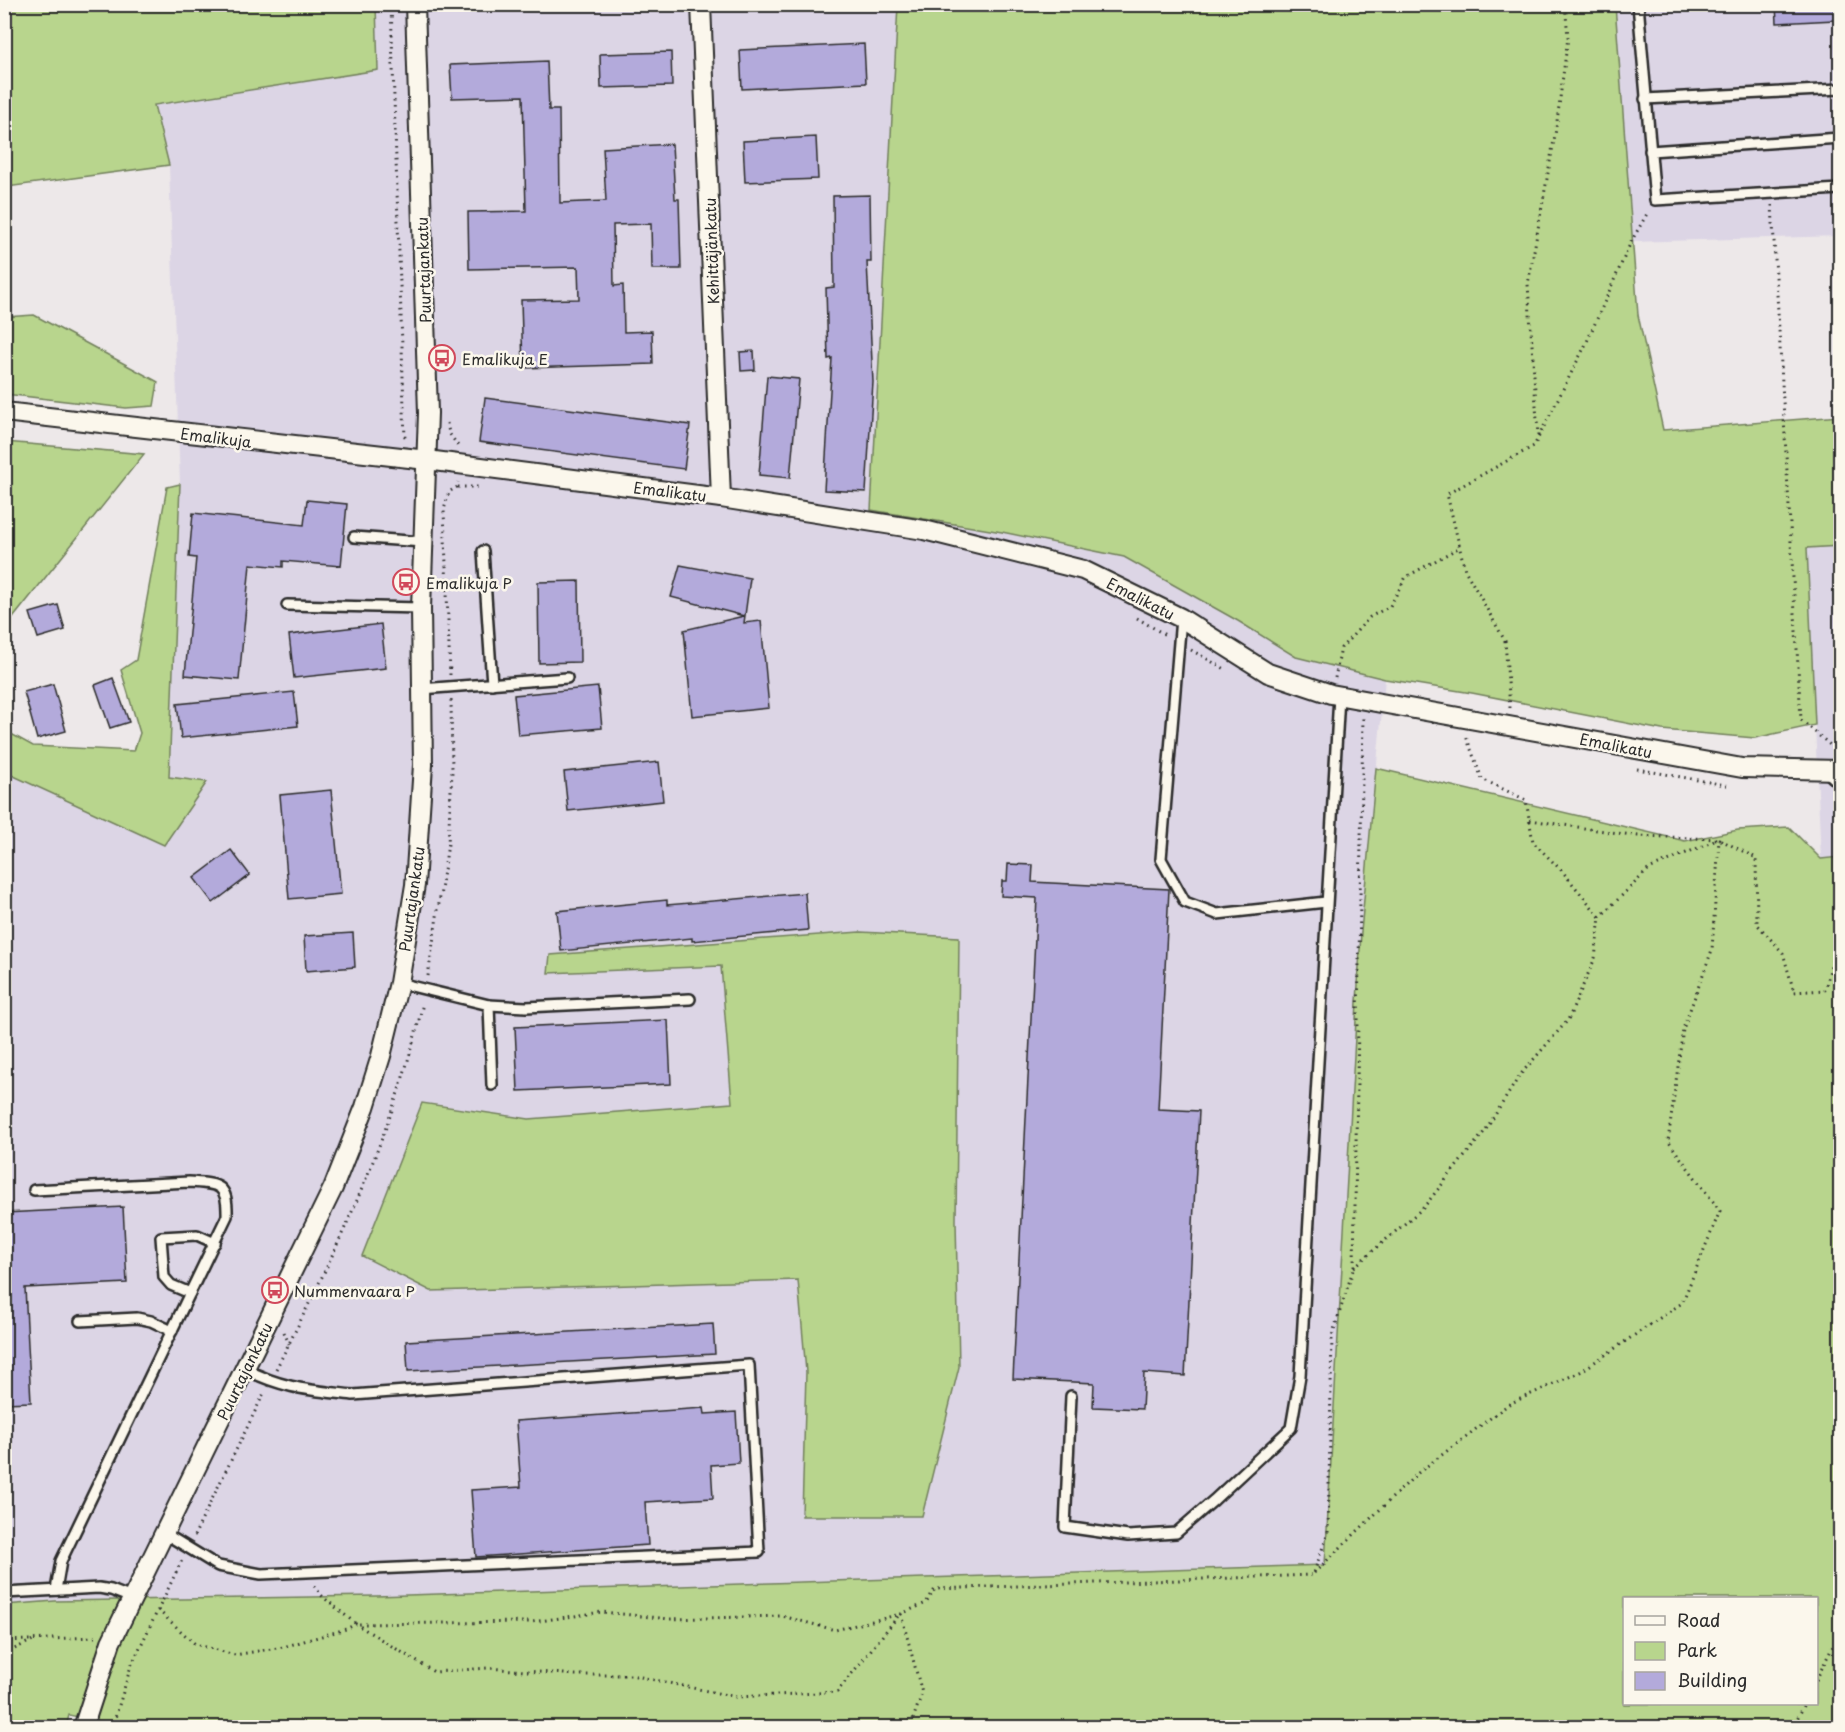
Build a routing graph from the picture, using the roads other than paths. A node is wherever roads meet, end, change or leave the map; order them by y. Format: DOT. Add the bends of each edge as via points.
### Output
graph roads {
  1 [pos="415,4"];
  2 [pos="701,4"];
  3 [pos="1638,4"];
  4 [pos="1840,89"];
  5 [pos="1646,99"];
  6 [pos="1840,138"];
  7 [pos="1650,150"];
  8 [pos="1840,189"];
  9 [pos="4,412"];
  10 [pos="427,460"];
  11 [pos="721,498"];
  12 [pos="354,537"];
  13 [pos="423,542"];
  14 [pos="483,551"];
  15 [pos="287,605"];
  16 [pos="421,608"];
  17 [pos="1181,618"];
  18 [pos="567,678"];
  19 [pos="492,684"];
  20 [pos="421,689"];
  21 [pos="1336,701"];
  22 [pos="1832,770"];
  23 [pos="1840,784"];
  24 [pos="1326,902"];
  25 [pos="399,983"];
  26 [pos="690,999"];
  27 [pos="489,1005"];
  28 [pos="492,1085"];
  29 [pos="34,1190"];
  30 [pos="215,1243"];
  31 [pos="190,1293"];
  32 [pos="80,1321"];
  33 [pos="172,1331"];
  34 [pos="245,1369"];
  35 [pos="1071,1396"];
  36 [pos="164,1533"];
  37 [pos="56,1590"];
  38 [pos="4,1593"];
  39 [pos="132,1598"];
  40 [pos="83,1728"];
  1 -- 10 [label="street, Puurtajankatu"];
  2 -- 11 [label="street, Kehittäjänkatu"];
  3 -- 5 [label="lane"];
  4 -- 5 [label="lane"];
  5 -- 7 [label="lane"];
  6 -- 7 [label="lane"];
  7 -- 8 [label="lane" via="1655,200"];
  9 -- 10 [label="street, Emalikuja"];
  10 -- 11 [label="street, Emalikatu"];
  10 -- 13 [label="street, Puurtajankatu"];
  11 -- 17 [label="street, Emalikatu" via="924,530 1051,561 1083,570"];
  12 -- 13 [label="lane"];
  13 -- 16 [label="street, Puurtajankatu"];
  14 -- 19 [label="lane"];
  15 -- 16 [label="lane"];
  16 -- 20 [label="street, Puurtajankatu"];
  17 -- 21 [label="street, Emalikatu" via="1268,673"];
  17 -- 24 [label="lane" via="1161,859 1185,902 1217,914"];
  18 -- 19 [label="lane"];
  19 -- 20 [label="lane"];
  20 -- 25 [label="street, Puurtajankatu" via="419,843"];
  21 -- 22 [label="street, Emalikatu" via="1364,709 1511,725 1742,768"];
  21 -- 24 [label="lane"];
  22 -- 23 [label="lane"];
  24 -- 35 [label="lane" via="1300,1377 1291,1428 1176,1533 1128,1536 1065,1527"];
  25 -- 27 [label="lane"];
  25 -- 34 [label="street, Puurtajankatu" via="365,1107 333,1188"];
  26 -- 27 [label="lane"];
  27 -- 28 [label="lane"];
  29 -- 30 [label="lane" via="209,1183 220,1187 228,1198 227,1216"];
  30 -- 31 [label="lane"];
  30 -- 31 [label="lane" via="197,1235 161,1237 164,1277 171,1285"];
  31 -- 33 [label="lane"];
  32 -- 33 [label="lane" via="137,1318"];
  33 -- 37 [label="lane" via="61,1561"];
  34 -- 36 [label="street, Puurtajankatu"];
  34 -- 36 [label="lane" via="269,1382 298,1389 353,1395 749,1365 759,1552 261,1574 218,1566"];
  36 -- 39 [label="street, Puurtajankatu"];
  37 -- 38 [label="lane"];
  37 -- 39 [label="lane" via="99,1588"];
  39 -- 40 [label="street, Puurtajankatu" via="111,1642"];
}
